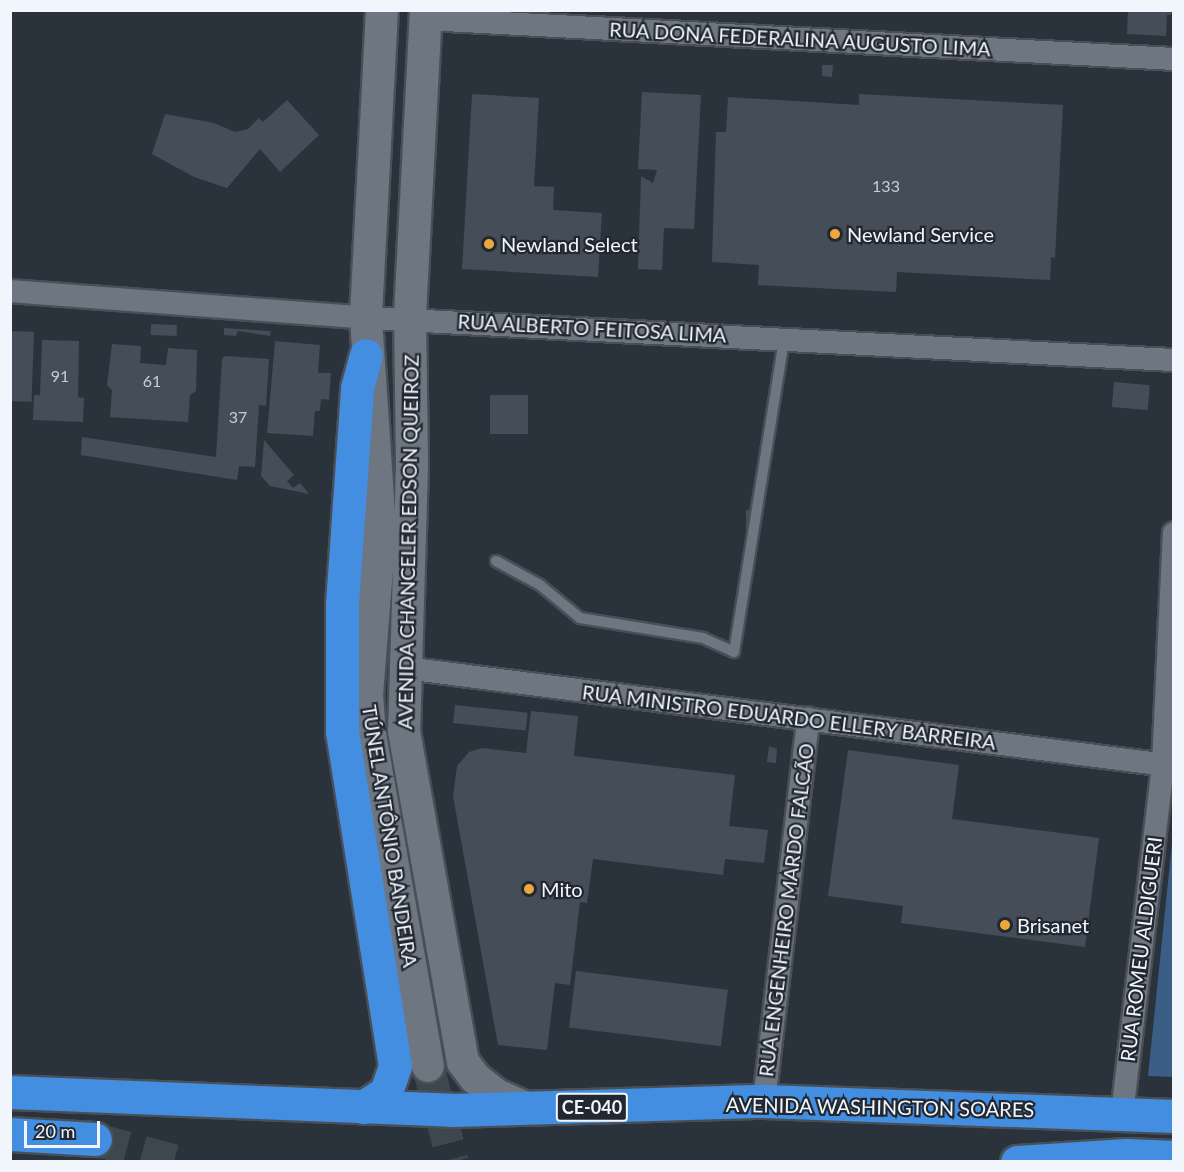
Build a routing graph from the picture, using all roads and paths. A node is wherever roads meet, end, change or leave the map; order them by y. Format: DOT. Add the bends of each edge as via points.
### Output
graph roads {
  1 [pos="382,10"];
  2 [pos="426,15"];
  3 [pos="1173,59"];
  4 [pos="10,291"];
  5 [pos="366,318"];
  6 [pos="410,318"];
  7 [pos="784,338"];
  8 [pos="366,354"];
  9 [pos="1173,360"];
  10 [pos="1173,533"];
  11 [pos="496,561"];
  12 [pos="405,668"];
  13 [pos="808,719"];
  14 [pos="1168,766"];
  15 [pos="428,1066"];
  16 [pos="10,1092"];
  17 [pos="764,1101"];
  18 [pos="363,1107"];
  19 [pos="526,1108"];
  20 [pos="1122,1114"];
  21 [pos="1173,1116"];
  22 [pos="10,1134"];
  23 [pos="95,1139"];
  24 [pos="1173,1157"];
  25 [pos="1017,1161"];
  1 -- 5 [label="main road"];
  2 -- 3 [label="street, RUA DONA FEDERALINA AUGUSTO LIMA"];
  2 -- 6 [label="main road, AVENIDA CHANCELER EDSON QUEIROZ"];
  4 -- 5 [label="street, RUA ALBERTO FEITOSA LIMA"];
  5 -- 6 [label="street, RUA ALBERTO FEITOSA LIMA"];
  5 -- 8 [label="main road"];
  6 -- 7 [label="street, RUA ALBERTO FEITOSA LIMA"];
  6 -- 12 [label="main road, AVENIDA CHANCELER EDSON QUEIROZ" via="412,466"];
  7 -- 9 [label="street, RUA ALBERTO FEITOSA LIMA"];
  7 -- 11 [label="lane" via="734,652 703,638 580,618 540,585"];
  8 -- 15 [label="main road, TÚNEL ANTÔNIO BANDEIRA" via="373,389 380,530 367,694 370,734"];
  8 -- 18 [label="highway" via="357,388 342,604 342,732 395,1066 386,1092"];
  10 -- 14 [label="street, RUA ROMEU ALDIGUERI"];
  12 -- 13 [label="street, RUA MINISTRO EDUARDO ELLERY BARREIRA"];
  12 -- 19 [label="main road, AVENIDA CHANCELER EDSON QUEIROZ" via="404,731 463,1062 475,1078 497,1095"];
  13 -- 14 [label="street, RUA MINISTRO EDUARDO ELLERY BARREIRA"];
  13 -- 17 [label="street, RUA ENGENHEIRO MARDO FALCÃO"];
  14 -- 20 [label="street, RUA ROMEU ALDIGUERI"];
  16 -- 18 [label="highway, AVENIDA WASHINGTON SOARES / CE-040"];
  17 -- 19 [label="highway, AVENIDA WASHINGTON SOARES / CE-040"];
  17 -- 20 [label="highway, AVENIDA WASHINGTON SOARES / CE-040"];
  18 -- 19 [label="highway, AVENIDA WASHINGTON SOARES / CE-040"];
  20 -- 21 [label="highway, AVENIDA WASHINGTON SOARES / CE-040"];
  22 -- 23 [label="highway"];
  24 -- 25 [label="highway" via="1126,1155"];
}
